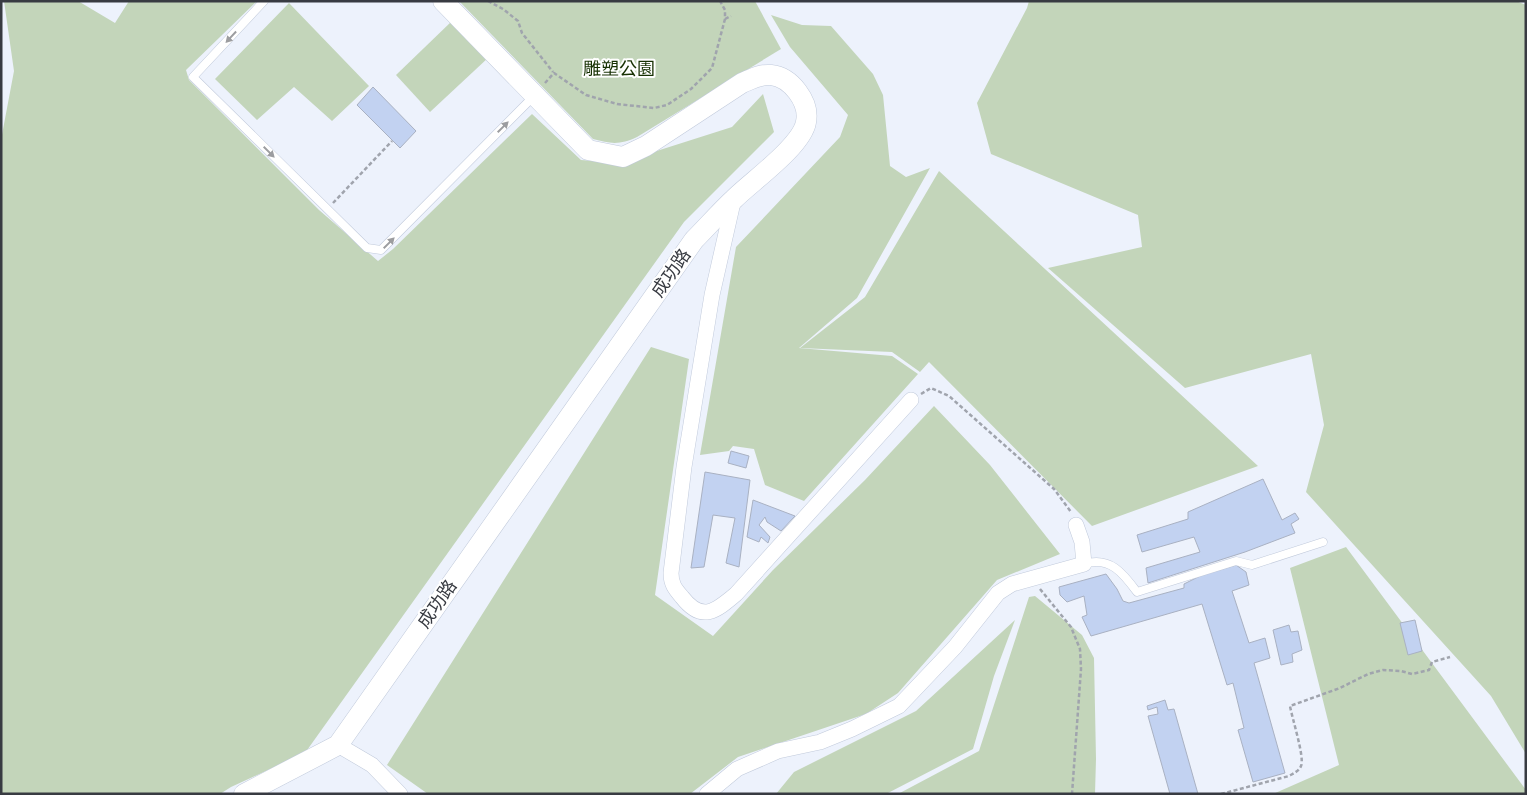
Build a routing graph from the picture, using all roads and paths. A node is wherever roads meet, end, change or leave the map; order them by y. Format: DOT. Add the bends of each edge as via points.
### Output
graph roads {
  1 [pos="264,1"];
  2 [pos="443,1"];
  3 [pos="488,1"];
  4 [pos="720,1"];
  5 [pos="731,16"];
  6 [pos="725,19"];
  7 [pos="554,73"];
  8 [pos="535,95"];
  9 [pos="392,141"];
  10 [pos="734,198"];
  11 [pos="327,209"];
  12 [pos="911,400"];
  13 [pos="1076,525"];
  14 [pos="1323,542"];
  15 [pos="1084,564"];
  16 [pos="1031,579"];
  17 [pos="1450,657"];
  18 [pos="338,744"];
  19 [pos="244,794"];
  20 [pos="400,794"];
  21 [pos="707,794"];
  22 [pos="1072,794"];
  23 [pos="1221,794"];
  1 -- 11 [label="lane, one-way" via="193,77"];
  2 -- 8 [label="street, 成功路"];
  3 -- 7 [label="path" via="518,21 522,33"];
  4 -- 6 [label="path"];
  5 -- 6 [label="path"];
  6 -- 7 [label="path" via="712,68 691,89 667,105 654,108 617,104 586,95"];
  7 -- 8 [label="path"];
  8 -- 10 [label="street, 成功路" via="588,150 624,157 742,83 759,76 781,78 791,84 804,102 806,125 791,148"];
  11 -- 8 [label="lane, one-way" via="366,248 381,250"];
  9 -- 11 [label="path"];
  10 -- 12 [label="street" via="710,305 671,573 671,583 690,608 705,613 718,609 736,594"];
  10 -- 18 [label="street, 成功路" via="694,240"];
  12 -- 13 [label="path" via="931,388 949,396 1054,489 1068,507"];
  13 -- 15 [label="street"];
  14 -- 15 [label="lane" via="1252,565 1236,561 1137,592 1110,564 1094,561"];
  15 -- 16 [label="street"];
  16 -- 21 [label="street" via="1012,584 998,593 955,647 898,706 828,739 778,751 737,769"];
  16 -- 22 [label="path" via="1071,627 1080,649"];
  17 -- 23 [label="path" via="1432,662 1429,670 1412,674 1383,670 1368,674 1290,706 1302,752 1302,764 1297,771"];
  18 -- 19 [label="street, 成功路"];
  18 -- 20 [label="street" via="372,765"];
}
